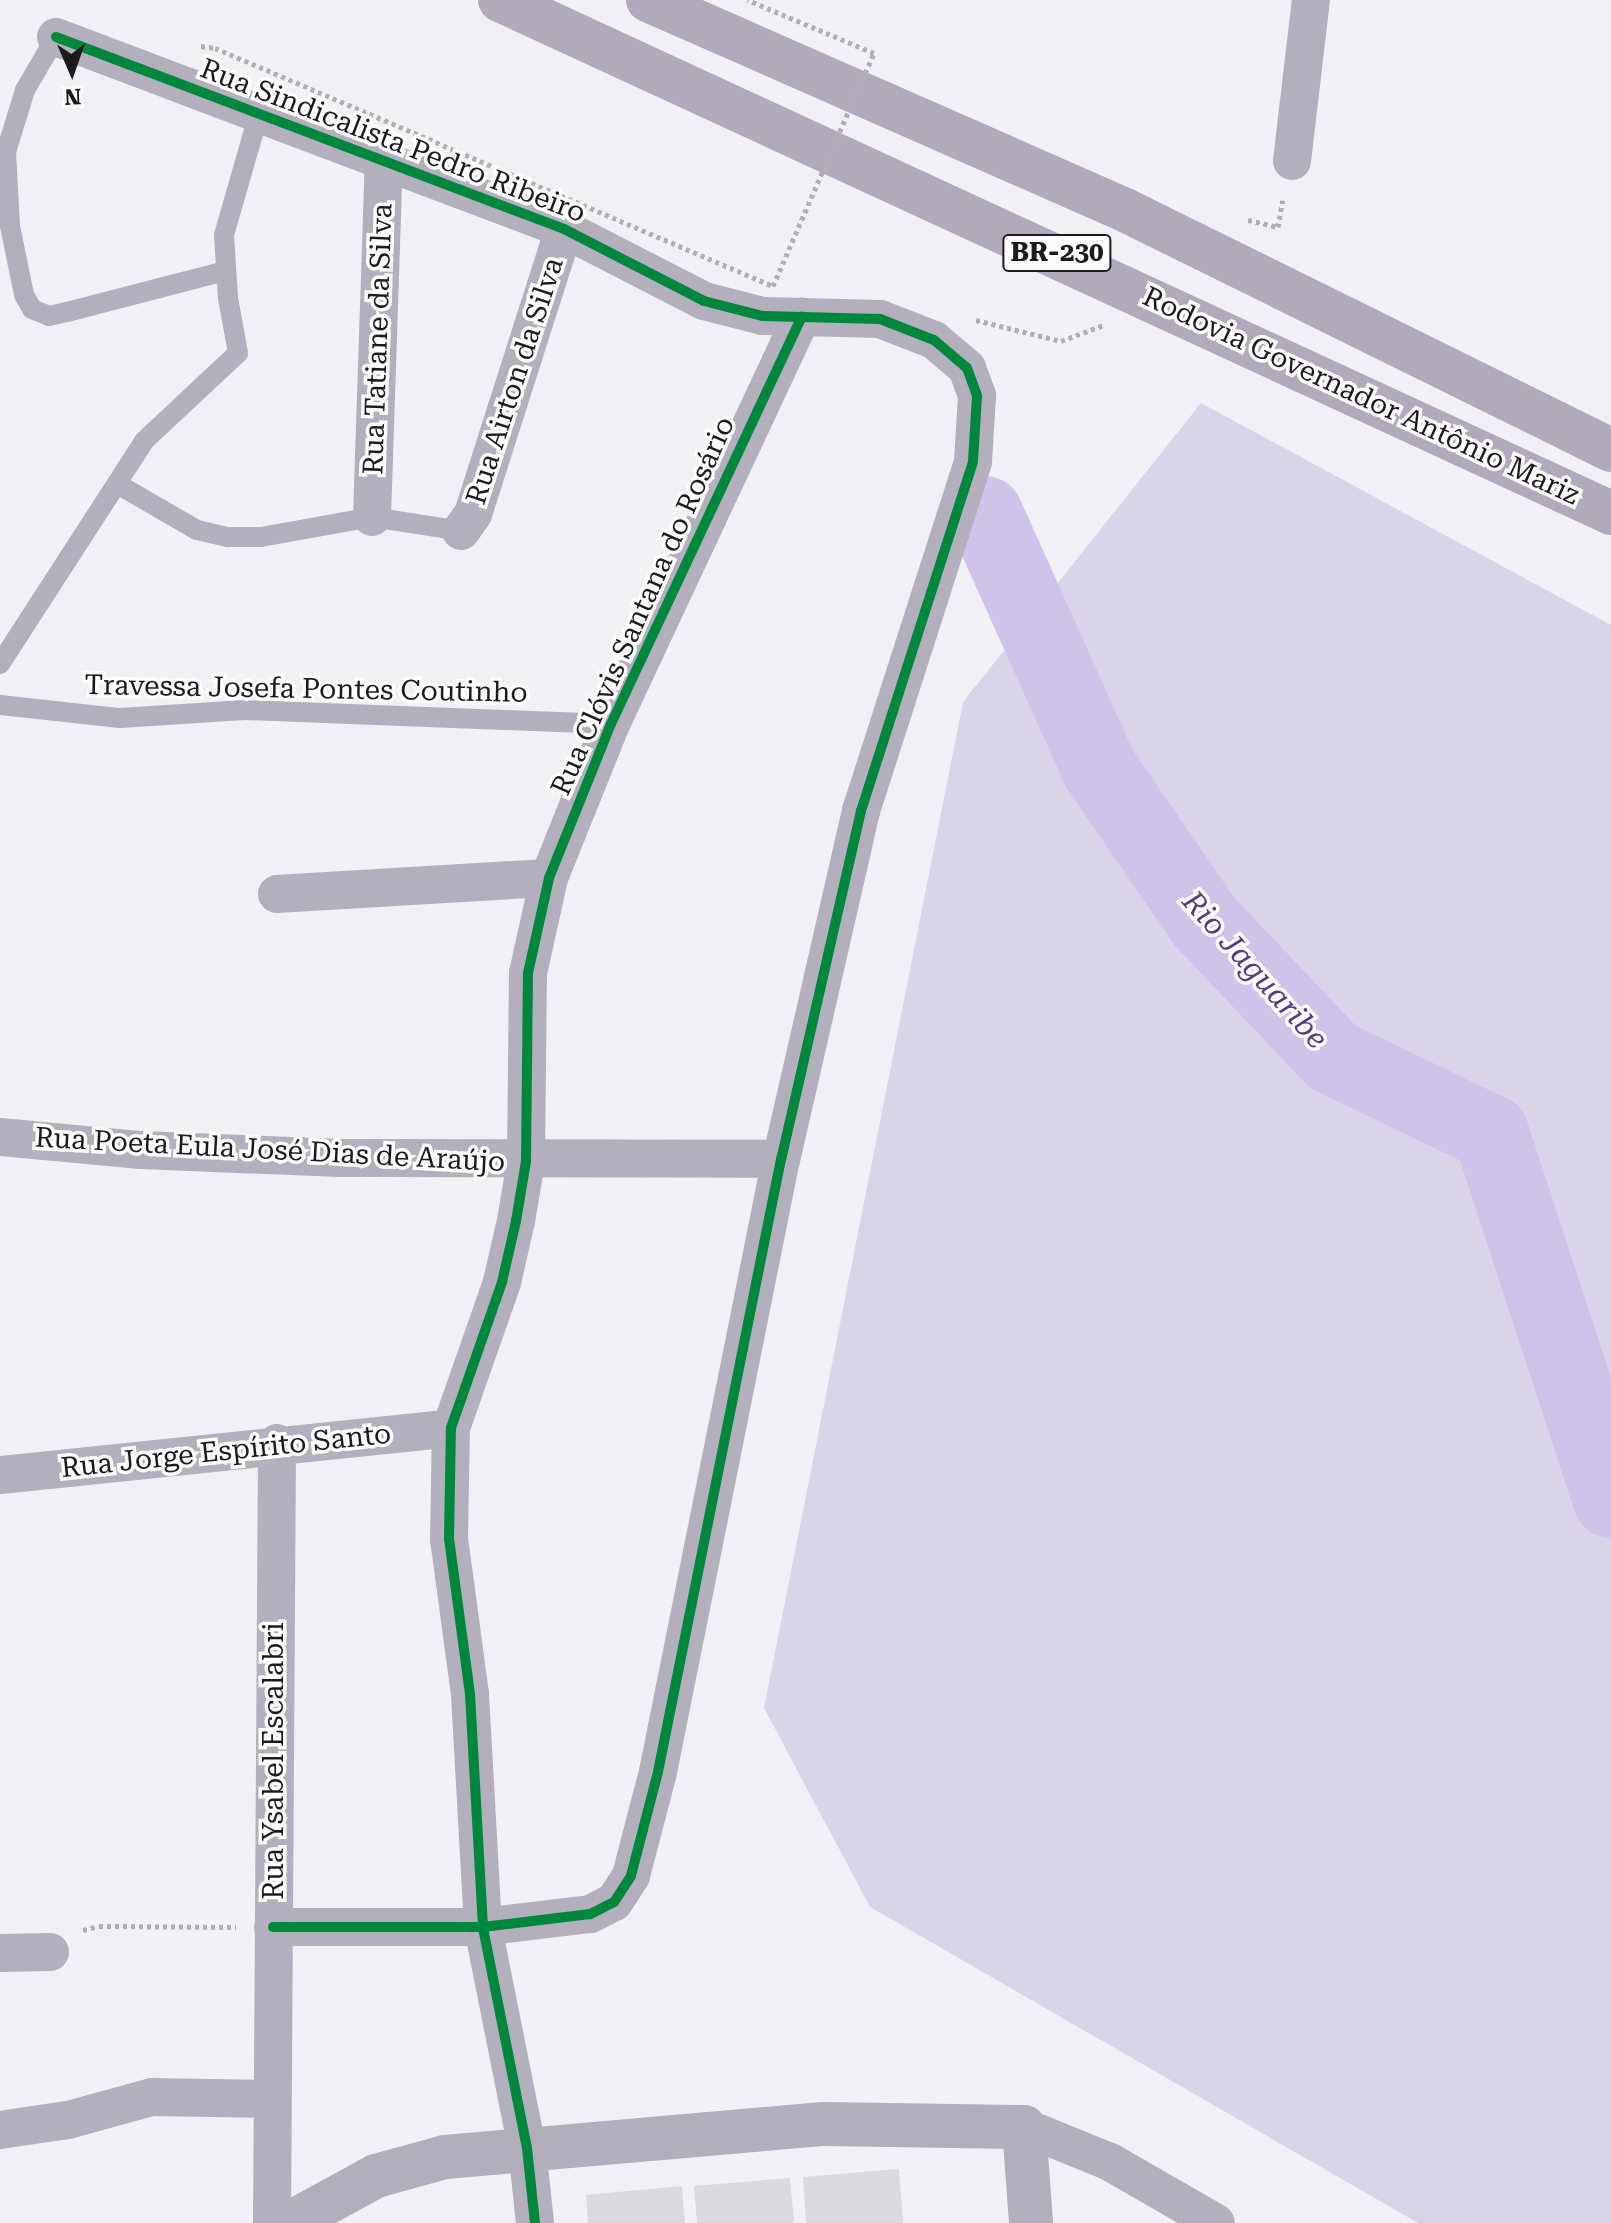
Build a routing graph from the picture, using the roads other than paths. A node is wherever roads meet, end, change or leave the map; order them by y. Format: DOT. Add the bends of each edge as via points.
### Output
graph roads {
  1 [pos="500,0"];
  2 [pos="648,0"];
  3 [pos="1311,0"];
  4 [pos="56,37"];
  5 [pos="259,113"];
  6 [pos="384,160"];
  7 [pos="1292,161"];
  8 [pos="564,229"];
  9 [pos="225,271"];
  10 [pos="802,317"];
  11 [pos="1611,450"];
  12 [pos="119,485"];
  13 [pos="1611,513"];
  14 [pos="372,517"];
  15 [pos="461,531"];
  16 [pos="0,664"];
  17 [pos="0,705"];
  18 [pos="611,724"];
  19 [pos="549,878"];
  20 [pos="277,894"];
  21 [pos="0,1137"];
  22 [pos="781,1159"];
  23 [pos="526,1161"];
  24 [pos="451,1428"];
  25 [pos="277,1443"];
  26 [pos="0,1475"];
  27 [pos="273,1927"];
  28 [pos="483,1927"];
  29 [pos="50,1952"];
  30 [pos="0,1953"];
  31 [pos="272,2099"];
  32 [pos="1024,2127"];
  33 [pos="0,2130"];
  34 [pos="527,2148"];
  35 [pos="272,2223"];
  36 [pos="290,2223"];
  37 [pos="535,2223"];
  38 [pos="1031,2223"];
  39 [pos="1216,2223"];
  1 -- 13 [label="highway, Rodovia Governador Antônio Mariz / BR-230"];
  2 -- 11 [label="highway, Rodovia Governador Antônio Mariz / BR-230" via="1125,210"];
  3 -- 7 [label="street"];
  4 -- 5 [label="street, Rua Sindicalista Pedro Ribeiro"];
  4 -- 9 [label="lane" via="25,90 6,152 10,226 24,295 32,309 49,316"];
  5 -- 6 [label="street, Rua Sindicalista Pedro Ribeiro"];
  5 -- 9 [label="lane" via="232,196"];
  6 -- 8 [label="street, Rua Sindicalista Pedro Ribeiro"];
  6 -- 14 [label="street, Rua Tatiane da Silva"];
  8 -- 10 [label="street, Rua Sindicalista Pedro Ribeiro" via="704,301 763,316"];
  8 -- 15 [label="street, Rua Airton da Silva" via="473,514"];
  9 -- 12 [label="lane" via="238,353 144,441"];
  10 -- 18 [label="street, Rua Clóvis Santana do Rosário"];
  10 -- 22 [label="street, Rua Sindicalista Pedro Ribeiro" via="880,319 934,340 967,368 978,421 973,462 861,811"];
  12 -- 14 [label="lane" via="197,530 228,537 261,537"];
  12 -- 16 [label="lane"];
  14 -- 15 [label="lane"];
  17 -- 18 [label="lane, Travessa Josefa Pontes Coutinho" via="131,719 245,710"];
  18 -- 19 [label="street, Rua Clóvis Santana do Rosário"];
  19 -- 20 [label="street"];
  19 -- 23 [label="street, Rua Clóvis Santana do Rosário" via="528,973"];
  21 -- 23 [label="street, Rua Poeta Eula José Dias de Araújo" via="141,1150"];
  22 -- 23 [label="street, Rua Poeta Eula José Dias de Araújo"];
  22 -- 28 [label="street, Rua Sindicalista Pedro Ribeiro" via="658,1772 631,1876 614,1902 590,1914"];
  23 -- 24 [label="street, Rua Clóvis Santana do Rosário" via="502,1282"];
  24 -- 25 [label="street, Rua Jorge Espírito Santo"];
  24 -- 28 [label="street, Rua Clóvis Santana do Rosário" via="449,1539 470,1694"];
  25 -- 26 [label="street, Rua Jorge Espírito Santo"];
  25 -- 27 [label="street, Rua Ysabel Escalabri"];
  27 -- 28 [label="street, Rua Sindicalista Pedro Ribeiro"];
  27 -- 31 [label="street, Rua Ysabel Escalabri"];
  28 -- 34 [label="street, Rua Clóvis Santana do Rosário"];
  29 -- 30 [label="street"];
  31 -- 33 [label="street" via="152,2097 68,2120"];
  31 -- 35 [label="street, Rua Ysabel Escalabri"];
  32 -- 34 [label="street" via="824,2124"];
  32 -- 38 [label="street"];
  32 -- 39 [label="street" via="1110,2162"];
  34 -- 36 [label="street" via="445,2157 376,2176"];
  34 -- 37 [label="street, Rua Clóvis Santana do Rosário"];
}
